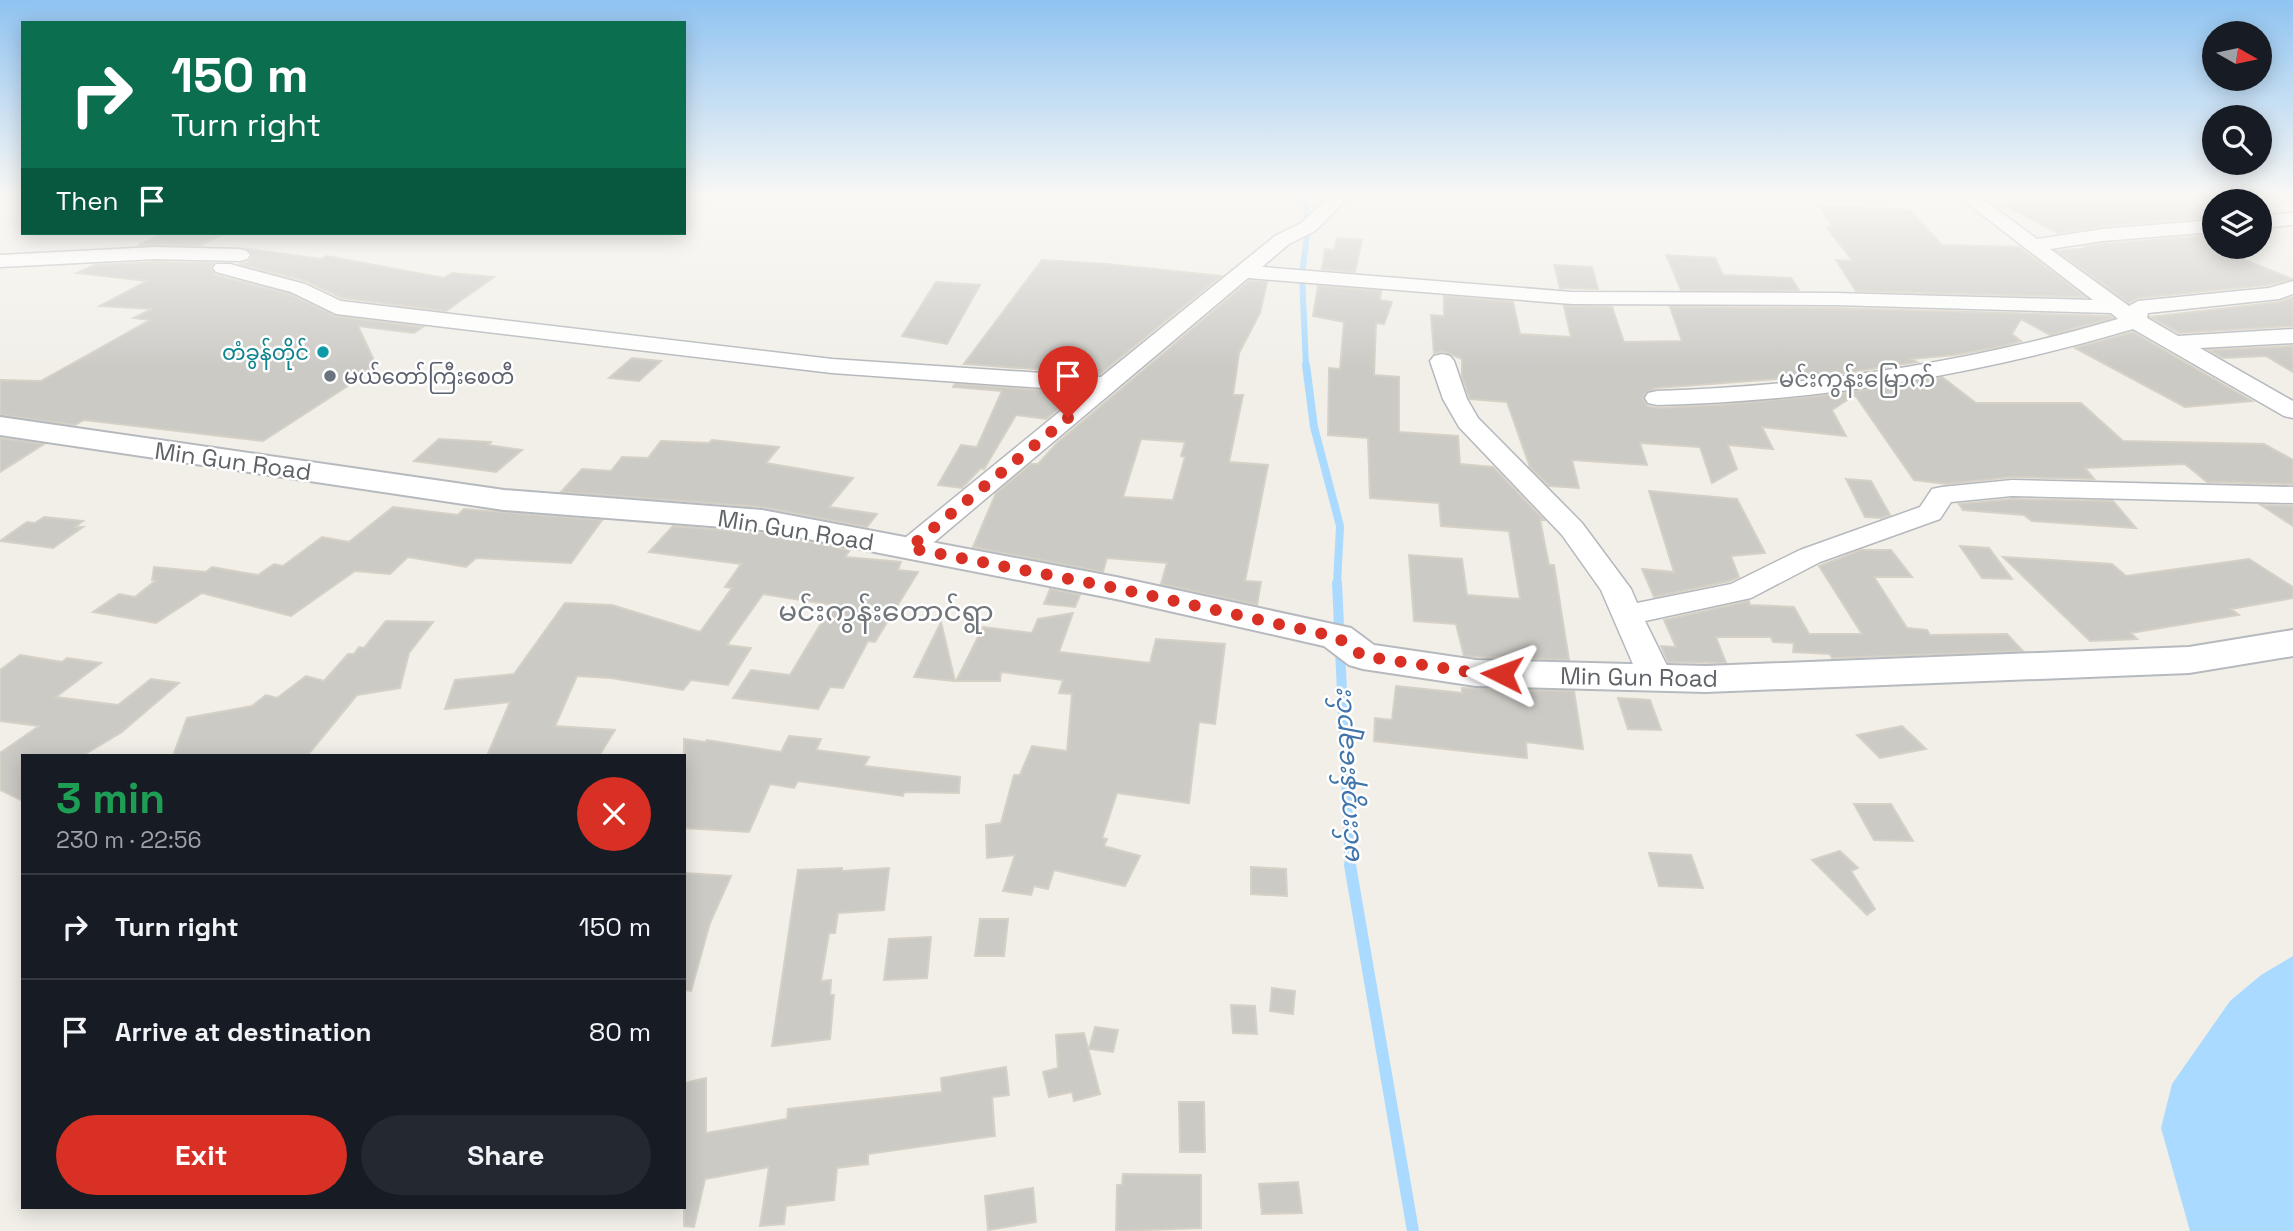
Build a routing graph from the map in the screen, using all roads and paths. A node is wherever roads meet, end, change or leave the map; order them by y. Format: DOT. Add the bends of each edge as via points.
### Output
graph roads {
  1 [pos="127,254"];
  2 [pos="167,254"];
  3 [pos="1264,254"];
  4 [pos="2047,254"];
  5 [pos="0,261"];
  6 [pos="1243,272"];
  7 [pos="2293,287"];
  8 [pos="2115,307"];
  9 [pos="2135,321"];
  10 [pos="2293,336"];
  11 [pos="2172,343"];
  12 [pos="1442,361"];
  13 [pos="1107,385"];
  14 [pos="1657,398"];
  15 [pos="2293,411"];
  16 [pos="0,426"];
  17 [pos="2293,495"];
  18 [pos="909,548"];
  19 [pos="1626,615"];
  20 [pos="2293,643"];
  21 [pos="1656,678"];
  1 -- 5 [label="street"];
  2 -- 13 [label="street" via="231,262 336,307 832,366"];
  3 -- 6 [label="street"];
  4 -- 8 [label="street"];
  6 -- 8 [label="street" via="1572,298"];
  6 -- 13 [label="street"];
  7 -- 9 [label="street" via="2271,294 2138,308"];
  8 -- 9 [label="street"];
  9 -- 11 [label="street"];
  9 -- 14 [label="street" via="2071,341 1942,369 1798,390"];
  10 -- 11 [label="street"];
  11 -- 15 [label="street"];
  12 -- 19 [label="street" via="1468,422 1572,530 1616,589"];
  13 -- 18 [label="street"];
  16 -- 18 [label="street, Min Gun Road" via="504,500 762,520"];
  17 -- 19 [label="street" via="2012,488 1942,495 1930,513 1810,555 1740,591"];
  18 -- 21 [label="street, Min Gun Road" via="1337,637 1363,656 1476,673"];
  19 -- 21 [label="street"];
  20 -- 21 [label="street, Min Gun Road" via="2189,660"];
}
